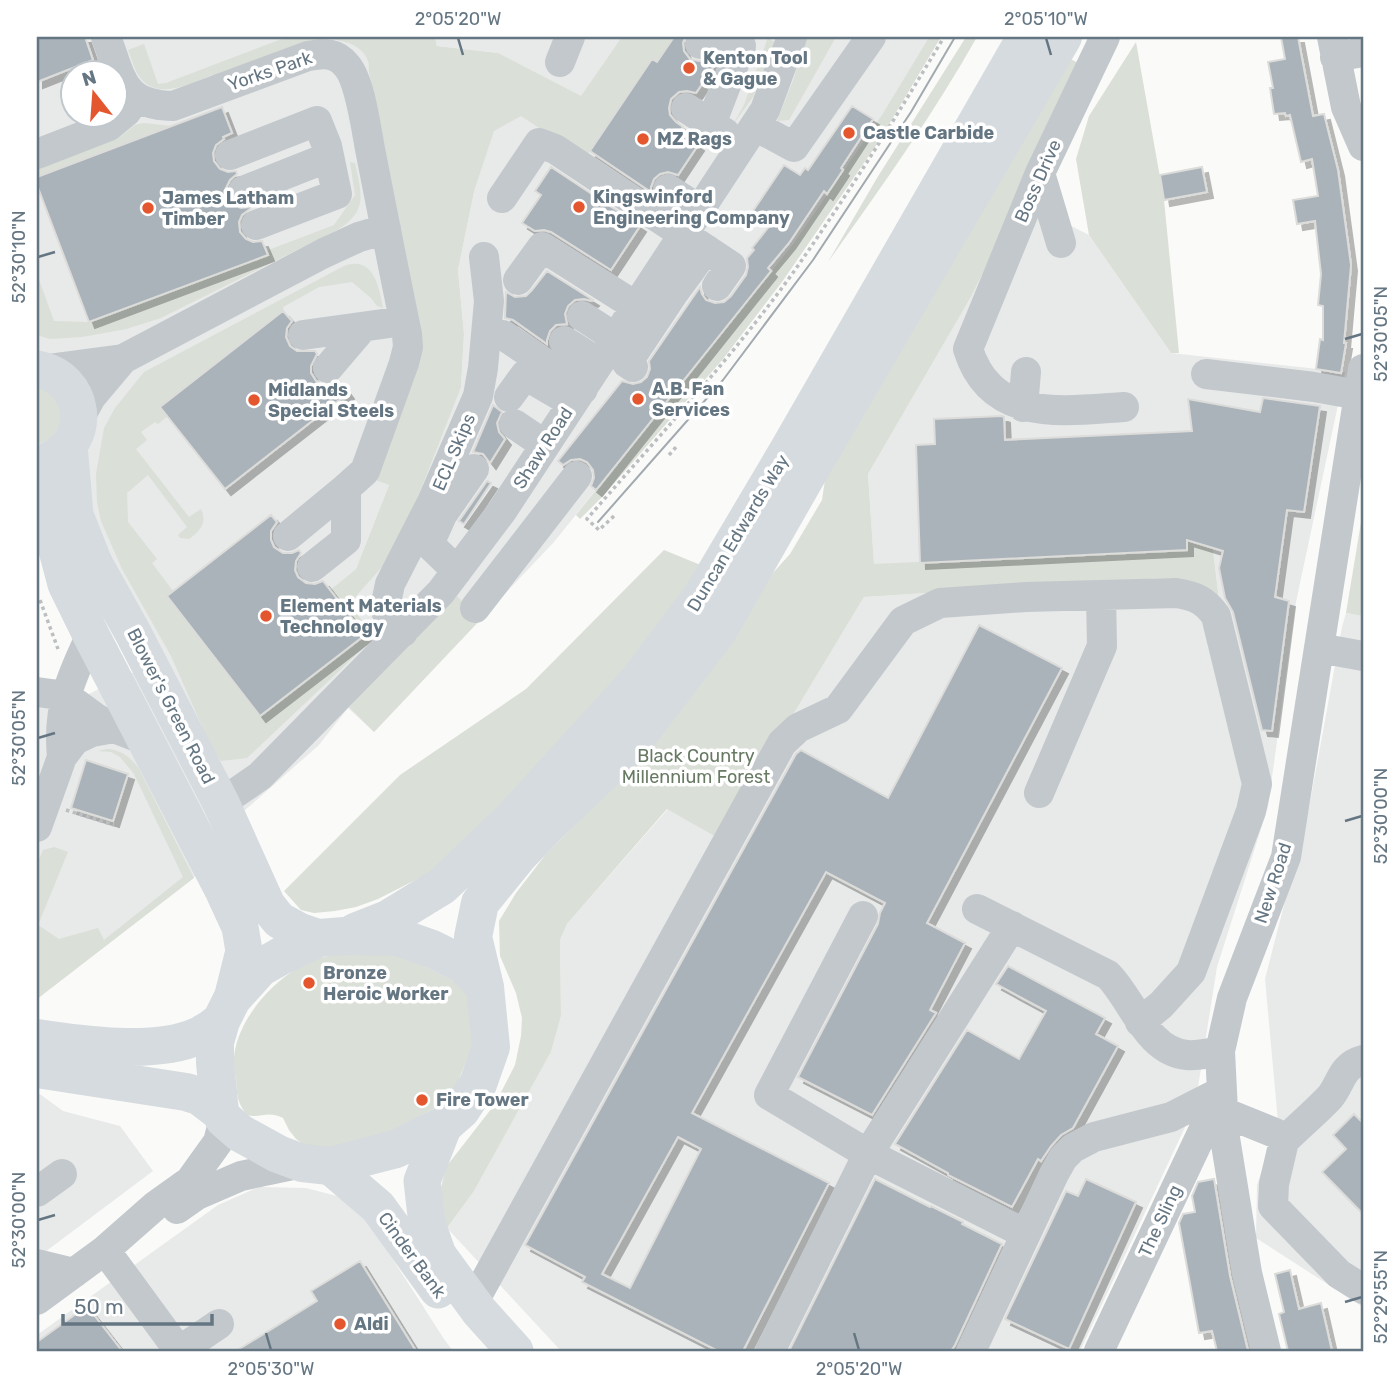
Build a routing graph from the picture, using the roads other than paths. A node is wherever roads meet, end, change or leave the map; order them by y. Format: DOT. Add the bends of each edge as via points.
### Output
graph roads {
  1 [pos="106,37"];
  2 [pos="792,37"];
  3 [pos="871,37"];
  4 [pos="893,37"];
  5 [pos="1026,37"];
  6 [pos="1063,37"];
  7 [pos="1105,37"];
  8 [pos="711,39"];
  9 [pos="1344,49"];
  10 [pos="834,89"];
  11 [pos="136,98"];
  12 [pos="686,108"];
  13 [pos="710,124"];
  14 [pos="749,135"];
  15 [pos="368,141"];
  16 [pos="1363,146"];
  17 [pos="37,154"];
  18 [pos="328,154"];
  19 [pos="230,155"];
  20 [pos="1040,173"];
  21 [pos="668,189"];
  22 [pos="243,191"];
  23 [pos="502,198"];
  24 [pos="256,225"];
  25 [pos="386,229"];
  26 [pos="697,231"];
  27 [pos="1061,243"];
  28 [pos="484,257"];
  29 [pos="518,280"];
  30 [pos="717,286"];
  31 [pos="637,307"];
  32 [pos="404,321"];
  33 [pos="363,327"];
  34 [pos="573,329"];
  35 [pos="303,335"];
  36 [pos="503,335"];
  37 [pos="607,351"];
  38 [pos="122,359"];
  39 [pos="633,367"];
  40 [pos="328,368"];
  41 [pos="39,370"];
  42 [pos="1026,372"];
  43 [pos="1206,374"];
  44 [pos="1361,382"];
  45 [pos="578,396"];
  46 [pos="1023,407"];
  47 [pos="1124,407"];
  48 [pos="74,432"];
  49 [pos="541,452"];
  50 [pos="37,463"];
  51 [pos="485,476"];
  52 [pos="577,476"];
  53 [pos="355,480"];
  54 [pos="37,483"];
  55 [pos="545,516"];
  56 [pos="288,536"];
  57 [pos="448,562"];
  58 [pos="312,567"];
  59 [pos="1101,595"];
  60 [pos="475,608"];
  61 [pos="403,632"];
  62 [pos="91,635"];
  63 [pos="1319,648"];
  64 [pos="1363,656"];
  65 [pos="51,694"];
  66 [pos="130,734"];
  67 [pos="62,757"];
  68 [pos="1039,793"];
  69 [pos="221,803"];
  70 [pos="37,826"];
  71 [pos="976,909"];
  72 [pos="253,916"];
  73 [pos="863,916"];
  74 [pos="1012,926"];
  75 [pos="331,937"];
  76 [pos="485,987"];
  77 [pos="226,1010"];
  78 [pos="1140,1022"];
  79 [pos="37,1038"];
  80 [pos="1220,1051"];
  81 [pos="1363,1060"];
  82 [pos="37,1069"];
  83 [pos="1222,1101"];
  84 [pos="222,1116"];
  85 [pos="444,1125"];
  86 [pos="1284,1141"];
  87 [pos="868,1154"];
  88 [pos="316,1164"];
  89 [pos="62,1174"];
  90 [pos="37,1192"];
  91 [pos="1026,1234"];
  92 [pos="107,1249"];
  93 [pos="37,1264"];
  94 [pos="74,1273"];
  95 [pos="1363,1289"];
  96 [pos="37,1300"];
  97 [pos="473,1303"];
  98 [pos="219,1324"];
  99 [pos="179,1351"];
  100 [pos="487,1351"];
  101 [pos="515,1351"];
  102 [pos="770,1351"];
  103 [pos="971,1351"];
  104 [pos="1099,1351"];
  105 [pos="1266,1351"];
  1 -- 11 [label="street" via="127,89"];
  2 -- 14 [label="street, Shaw Road" via="765,110"];
  3 -- 10 [label="street"];
  4 -- 10 [label="street" via="856,86"];
  5 -- 75 [label="highway, Duncan Edwards Way" via="702,596 638,681 512,819 442,886 388,919"];
  6 -- 76 [label="highway, Duncan Edwards Way" via="718,631 629,747 537,836 480,903 472,937"];
  7 -- 20 [label="street, Boss Drive"];
  8 -- 13 [label="street" via="741,46 717,80"];
  9 -- 16 [label="street" via="1346,107"];
  10 -- 14 [label="street" via="793,159"];
  11 -- 15 [label="street, Yorks Park" via="173,106 325,53 348,66 354,78"];
  11 -- 17 [label="street" via="109,127"];
  12 -- 13 [label="street"];
  13 -- 14 [label="street"];
  14 -- 26 [label="street, Shaw Road"];
  15 -- 18 [label="street"];
  15 -- 25 [label="street, Yorks Park"];
  18 -- 19 [label="street" via="317,121"];
  18 -- 22 [label="street"];
  18 -- 24 [label="street" via="337,194"];
  20 -- 27 [label="street"];
  20 -- 46 [label="street, Boss Drive" via="968,349 974,368 995,391"];
  21 -- 26 [label="street"];
  23 -- 26 [label="street" via="539,143"];
  25 -- 32 [label="street, Yorks Park"];
  25 -- 38 [label="street" via="324,253"];
  26 -- 30 [label="street" via="731,266"];
  26 -- 31 [label="street, Shaw Road"];
  26 -- 39 [label="street" via="673,294 627,363"];
  28 -- 61 [label="street, ECL Skips" via="489,301 478,396 390,584 385,608"];
  29 -- 31 [label="street" via="542,247"];
  31 -- 37 [label="street, Shaw Road"];
  32 -- 33 [label="street"];
  32 -- 53 [label="street, Yorks Park" via="408,347 404,363"];
  33 -- 35 [label="street"];
  33 -- 40 [label="street"];
  34 -- 37 [label="street"];
  36 -- 45 [label="street"];
  37 -- 45 [label="street, Shaw Road"];
  38 -- 41 [label="street"];
  38 -- 48 [label="street" via="91,397"];
  41 -- 48 [label="main road, Blower's Green Road" via="61,379 72,391 76,400"];
  42 -- 46 [label="street"];
  43 -- 44 [label="street" via="1314,387"];
  44 -- 63 [label="street, New Road"];
  45 -- 49 [label="street, Shaw Road"];
  45 -- 49 [label="street" via="525,375 510,420"];
  46 -- 47 [label="street" via="1059,411"];
  48 -- 50 [label="main road" via="53,458"];
  48 -- 69 [label="main road, Blower's Green Road" via="75,515 94,563"];
  49 -- 51 [label="street, Shaw Road"];
  51 -- 55 [label="street"];
  51 -- 57 [label="street, Shaw Road"];
  51 -- 57 [label="street" via="442,515 429,544"];
  52 -- 55 [label="street"];
  53 -- 56 [label="street"];
  53 -- 58 [label="street" via="346,540"];
  54 -- 62 [label="main road, Blower's Green Road" via="66,584"];
  55 -- 60 [label="street"];
  57 -- 61 [label="street, Shaw Road" via="441,592"];
  59 -- 68 [label="street" via="1102,646"];
  59 -- 78 [label="street" via="1176,593 1208,604 1216,616 1257,783 1251,811 1191,972"];
  59 -- 97 [label="street" via="940,603 903,621 838,709 798,728 782,743"];
  61 -- 69 [label="street, Shaw Road" via="260,776"];
  62 -- 65 [label="street" via="74,671"];
  62 -- 66 [label="main road, Blower's Green Road"];
  63 -- 64 [label="street"];
  63 -- 80 [label="street, New Road" via="1286,857 1232,998"];
  65 -- 66 [label="street"];
  65 -- 67 [label="street"];
  66 -- 67 [label="street" via="92,732 75,740"];
  66 -- 72 [label="main road, Blower's Green Road" via="211,865"];
  67 -- 70 [label="street"];
  69 -- 72 [label="main road, Blower's Green Road" via="240,842"];
  71 -- 74 [label="street"];
  72 -- 75 [label="main road, Blower's Green Road" via="279,919 299,931"];
  72 -- 77 [label="main road, Blower's Green Road"];
  73 -- 87 [label="street" via="769,1095"];
  74 -- 78 [label="street" via="1108,975"];
  74 -- 87 [label="street"];
  75 -- 76 [label="highway" via="398,937 464,965"];
  75 -- 77 [label="highway, Duncan Edwards Way" via="260,968"];
  76 -- 85 [label="highway, Duncan Edwards Way" via="491,1046 478,1084 461,1110"];
  77 -- 79 [label="highway" via="198,1036 181,1042 100,1046"];
  77 -- 84 [label="highway" via="215,1042"];
  78 -- 80 [label="street" via="1171,1052"];
  80 -- 83 [label="street, New Road"];
  81 -- 86 [label="street" via="1344,1072 1331,1095"];
  82 -- 84 [label="highway" via="186,1092 200,1096"];
  83 -- 86 [label="street"];
  83 -- 91 [label="street" via="1094,1137 1073,1148 1054,1174"];
  83 -- 104 [label="street, The Sling"];
  83 -- 105 [label="street, New Road" via="1247,1273"];
  84 -- 88 [label="highway" via="260,1145"];
  84 -- 92 [label="street" via="218,1142 190,1181"];
  85 -- 88 [label="highway" via="396,1149"];
  85 -- 97 [label="main road, Cinder Bank" via="422,1181 426,1224 439,1255"];
  86 -- 95 [label="street" via="1273,1206 1339,1274"];
  87 -- 91 [label="street"];
  87 -- 102 [label="street"];
  88 -- 92 [label="street" via="241,1176 197,1195"];
  88 -- 100 [label="main road, Cinder Bank" via="378,1207"];
  89 -- 90 [label="street"];
  91 -- 103 [label="street"];
  92 -- 94 [label="street"];
  92 -- 99 [label="street"];
  93 -- 94 [label="street"];
  94 -- 96 [label="street"];
  97 -- 101 [label="main road, Cinder Bank"];
  98 -- 99 [label="street"];
}
